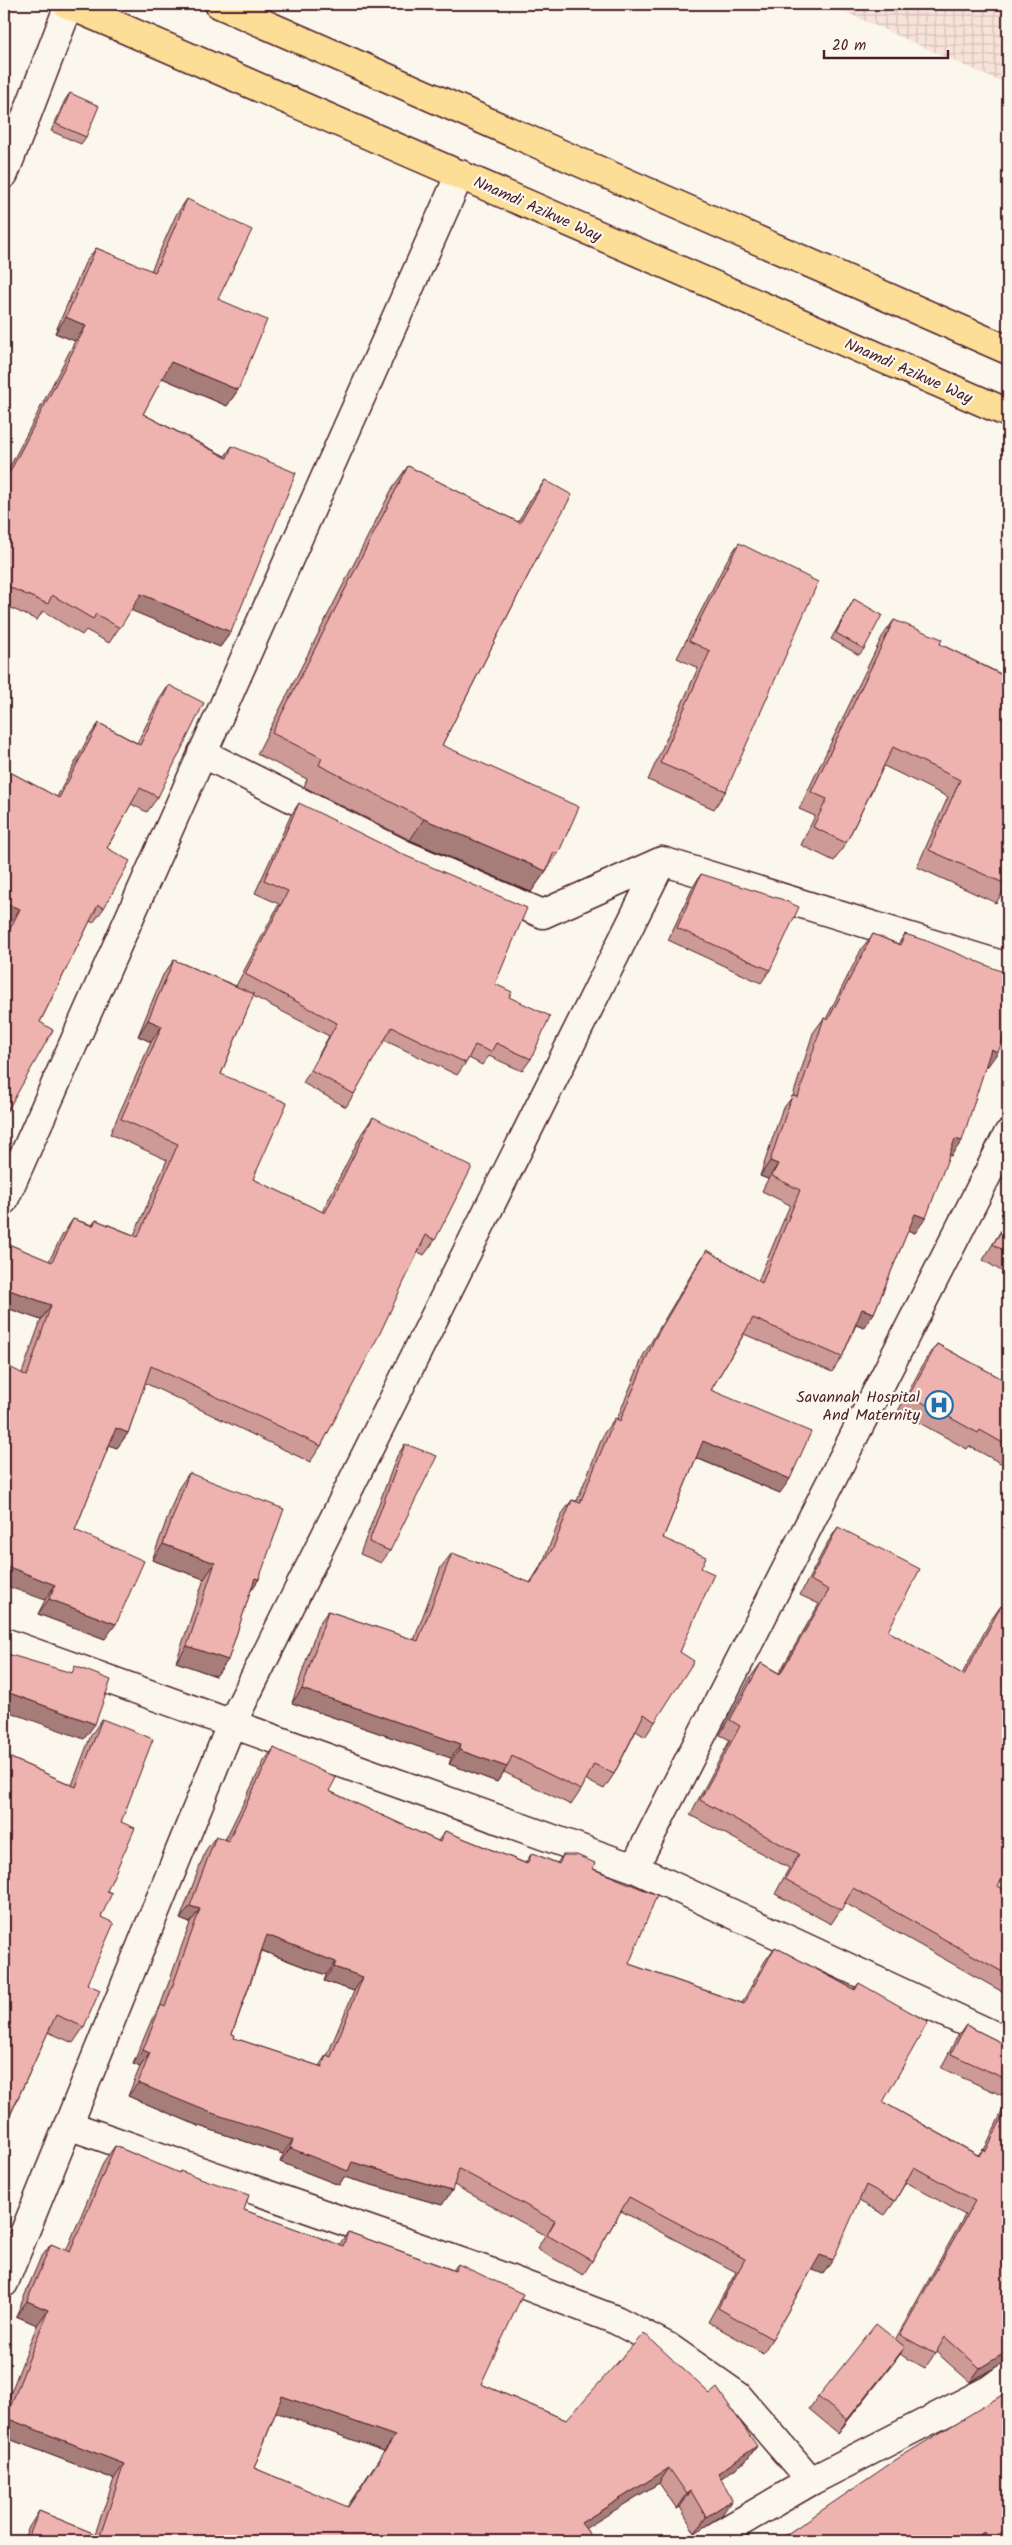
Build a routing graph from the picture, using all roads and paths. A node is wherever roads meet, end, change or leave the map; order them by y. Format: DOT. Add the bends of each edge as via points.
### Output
graph roads {
  1 [pos="68,4"];
  2 [pos="219,4"];
  3 [pos="4,174"];
  4 [pos="460,174"];
  5 [pos="1008,350"];
  6 [pos="1008,413"];
  7 [pos="202,753"];
  8 [pos="662,861"];
  9 [pos="1008,967"];
  10 [pos="1008,1134"];
  11 [pos="4,1200"];
  12 [pos="4,1642"];
  13 [pos="231,1725"];
  14 [pos="634,1868"];
  15 [pos="1008,2042"];
  16 [pos="68,2125"];
  17 [pos="4,2283"];
  18 [pos="1008,2376"];
  19 [pos="811,2481"];
  20 [pos="708,2541"];
  1 -- 3 [label="street"];
  1 -- 4 [label="highway, Nnamdi Azikwe Way"];
  2 -- 5 [label="highway"];
  4 -- 6 [label="highway, Nnamdi Azikwe Way"];
  4 -- 7 [label="street"];
  7 -- 8 [label="street" via="403,854 543,914"];
  7 -- 11 [label="street"];
  8 -- 9 [label="street"];
  8 -- 13 [label="street"];
  10 -- 14 [label="street"];
  12 -- 13 [label="street"];
  13 -- 14 [label="street"];
  13 -- 16 [label="street"];
  14 -- 15 [label="street"];
  16 -- 17 [label="street"];
  16 -- 19 [label="street" via="498,2275 616,2320 668,2347 738,2396"];
  18 -- 19 [label="street" via="989,2390"];
  19 -- 20 [label="street"];
}
